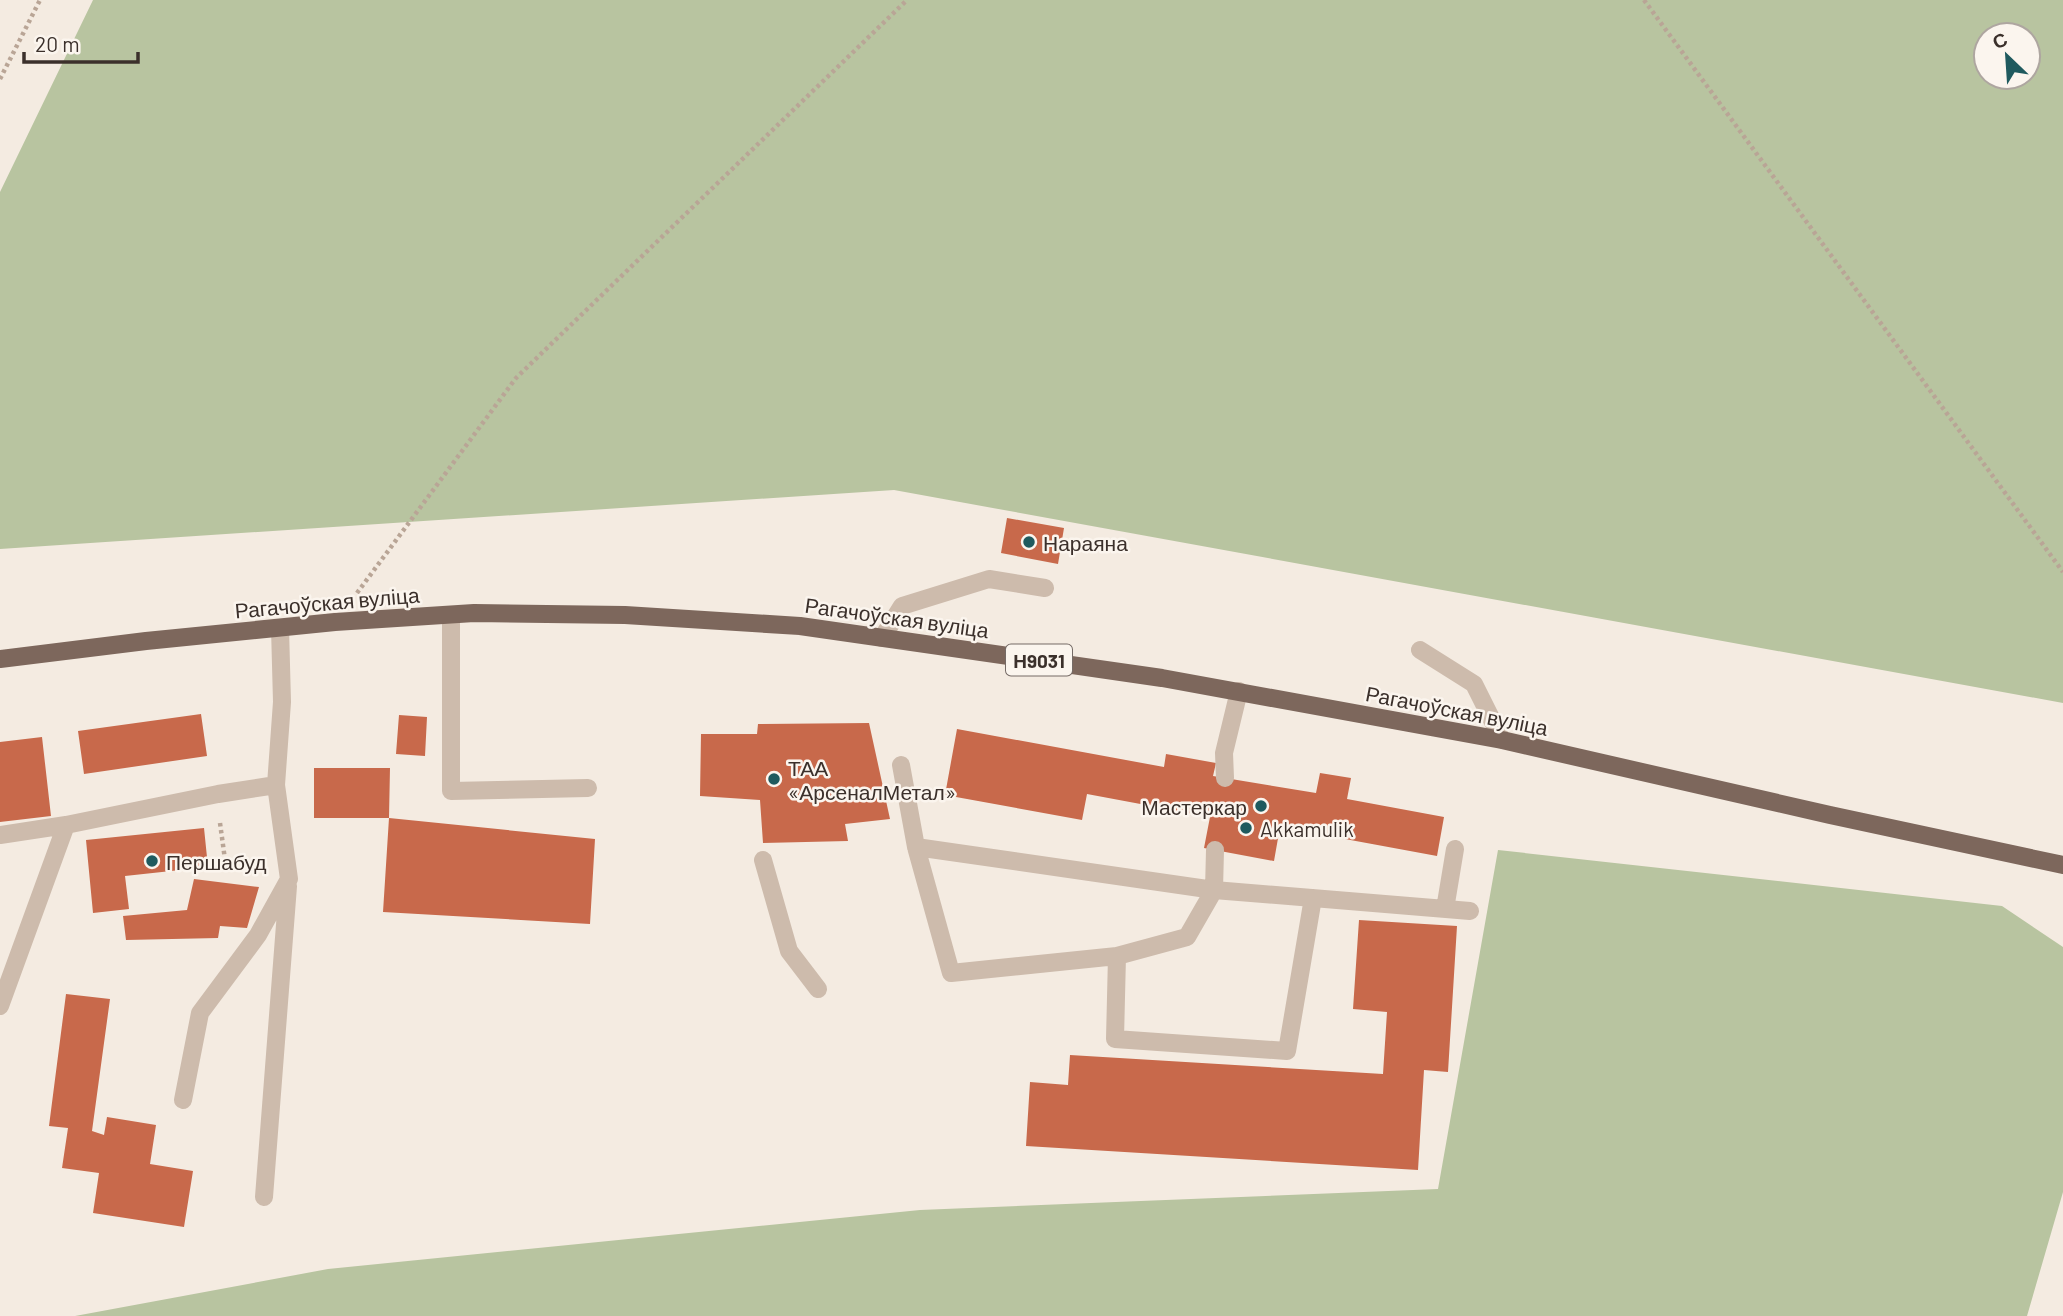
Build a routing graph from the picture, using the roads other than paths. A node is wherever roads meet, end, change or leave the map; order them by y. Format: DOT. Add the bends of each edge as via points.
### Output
graph roads {
  1 [pos="1045,588"];
  2 [pos="451,615"];
  3 [pos="280,628"];
  4 [pos="882,638"];
  5 [pos="1420,650"];
  6 [pos="0,659"];
  7 [pos="1239,691"];
  8 [pos="1502,740"];
  9 [pos="901,765"];
  10 [pos="1225,778"];
  11 [pos="276,785"];
  12 [pos="588,788"];
  13 [pos="66,825"];
  14 [pos="0,835"];
  15 [pos="916,847"];
  16 [pos="1455,849"];
  17 [pos="1215,850"];
  18 [pos="763,860"];
  19 [pos="2063,865"];
  20 [pos="289,879"];
  21 [pos="1214,890"];
  22 [pos="1313,898"];
  23 [pos="1445,909"];
  24 [pos="1470,911"];
  25 [pos="1117,956"];
  26 [pos="818,989"];
  27 [pos="0,1006"];
  28 [pos="184,1100"];
  29 [pos="264,1197"];
  1 -- 4 [label="lane" via="989,579 902,606"];
  2 -- 3 [label="main road, Рагачоўская вуліца / Н9031"];
  2 -- 4 [label="main road, Рагачоўская вуліца / Н9031" via="625,615 800,626"];
  2 -- 12 [label="lane" via="451,791"];
  3 -- 6 [label="main road, Рагачоўская вуліца / Н9031"];
  3 -- 11 [label="lane" via="282,702"];
  4 -- 7 [label="main road, Рагачоўская вуліца / Н9031"];
  5 -- 8 [label="lane" via="1474,684"];
  7 -- 8 [label="main road, Рагачоўская вуліца / Н9031"];
  7 -- 10 [label="lane" via="1224,752"];
  8 -- 19 [label="main road, Рагачоўская вуліца / Н9031"];
  9 -- 15 [label="lane"];
  11 -- 13 [label="lane"];
  11 -- 20 [label="lane"];
  13 -- 14 [label="lane"];
  13 -- 27 [label="lane"];
  15 -- 21 [label="lane"];
  15 -- 25 [label="lane" via="950,974"];
  16 -- 23 [label="lane"];
  17 -- 21 [label="lane"];
  18 -- 26 [label="lane" via="789,951"];
  20 -- 28 [label="lane" via="258,935 200,1013"];
  20 -- 29 [label="lane"];
  21 -- 22 [label="lane"];
  21 -- 25 [label="lane" via="1187,937"];
  22 -- 23 [label="lane"];
  22 -- 25 [label="lane" via="1287,1051 1115,1039"];
  23 -- 24 [label="lane"];
}
